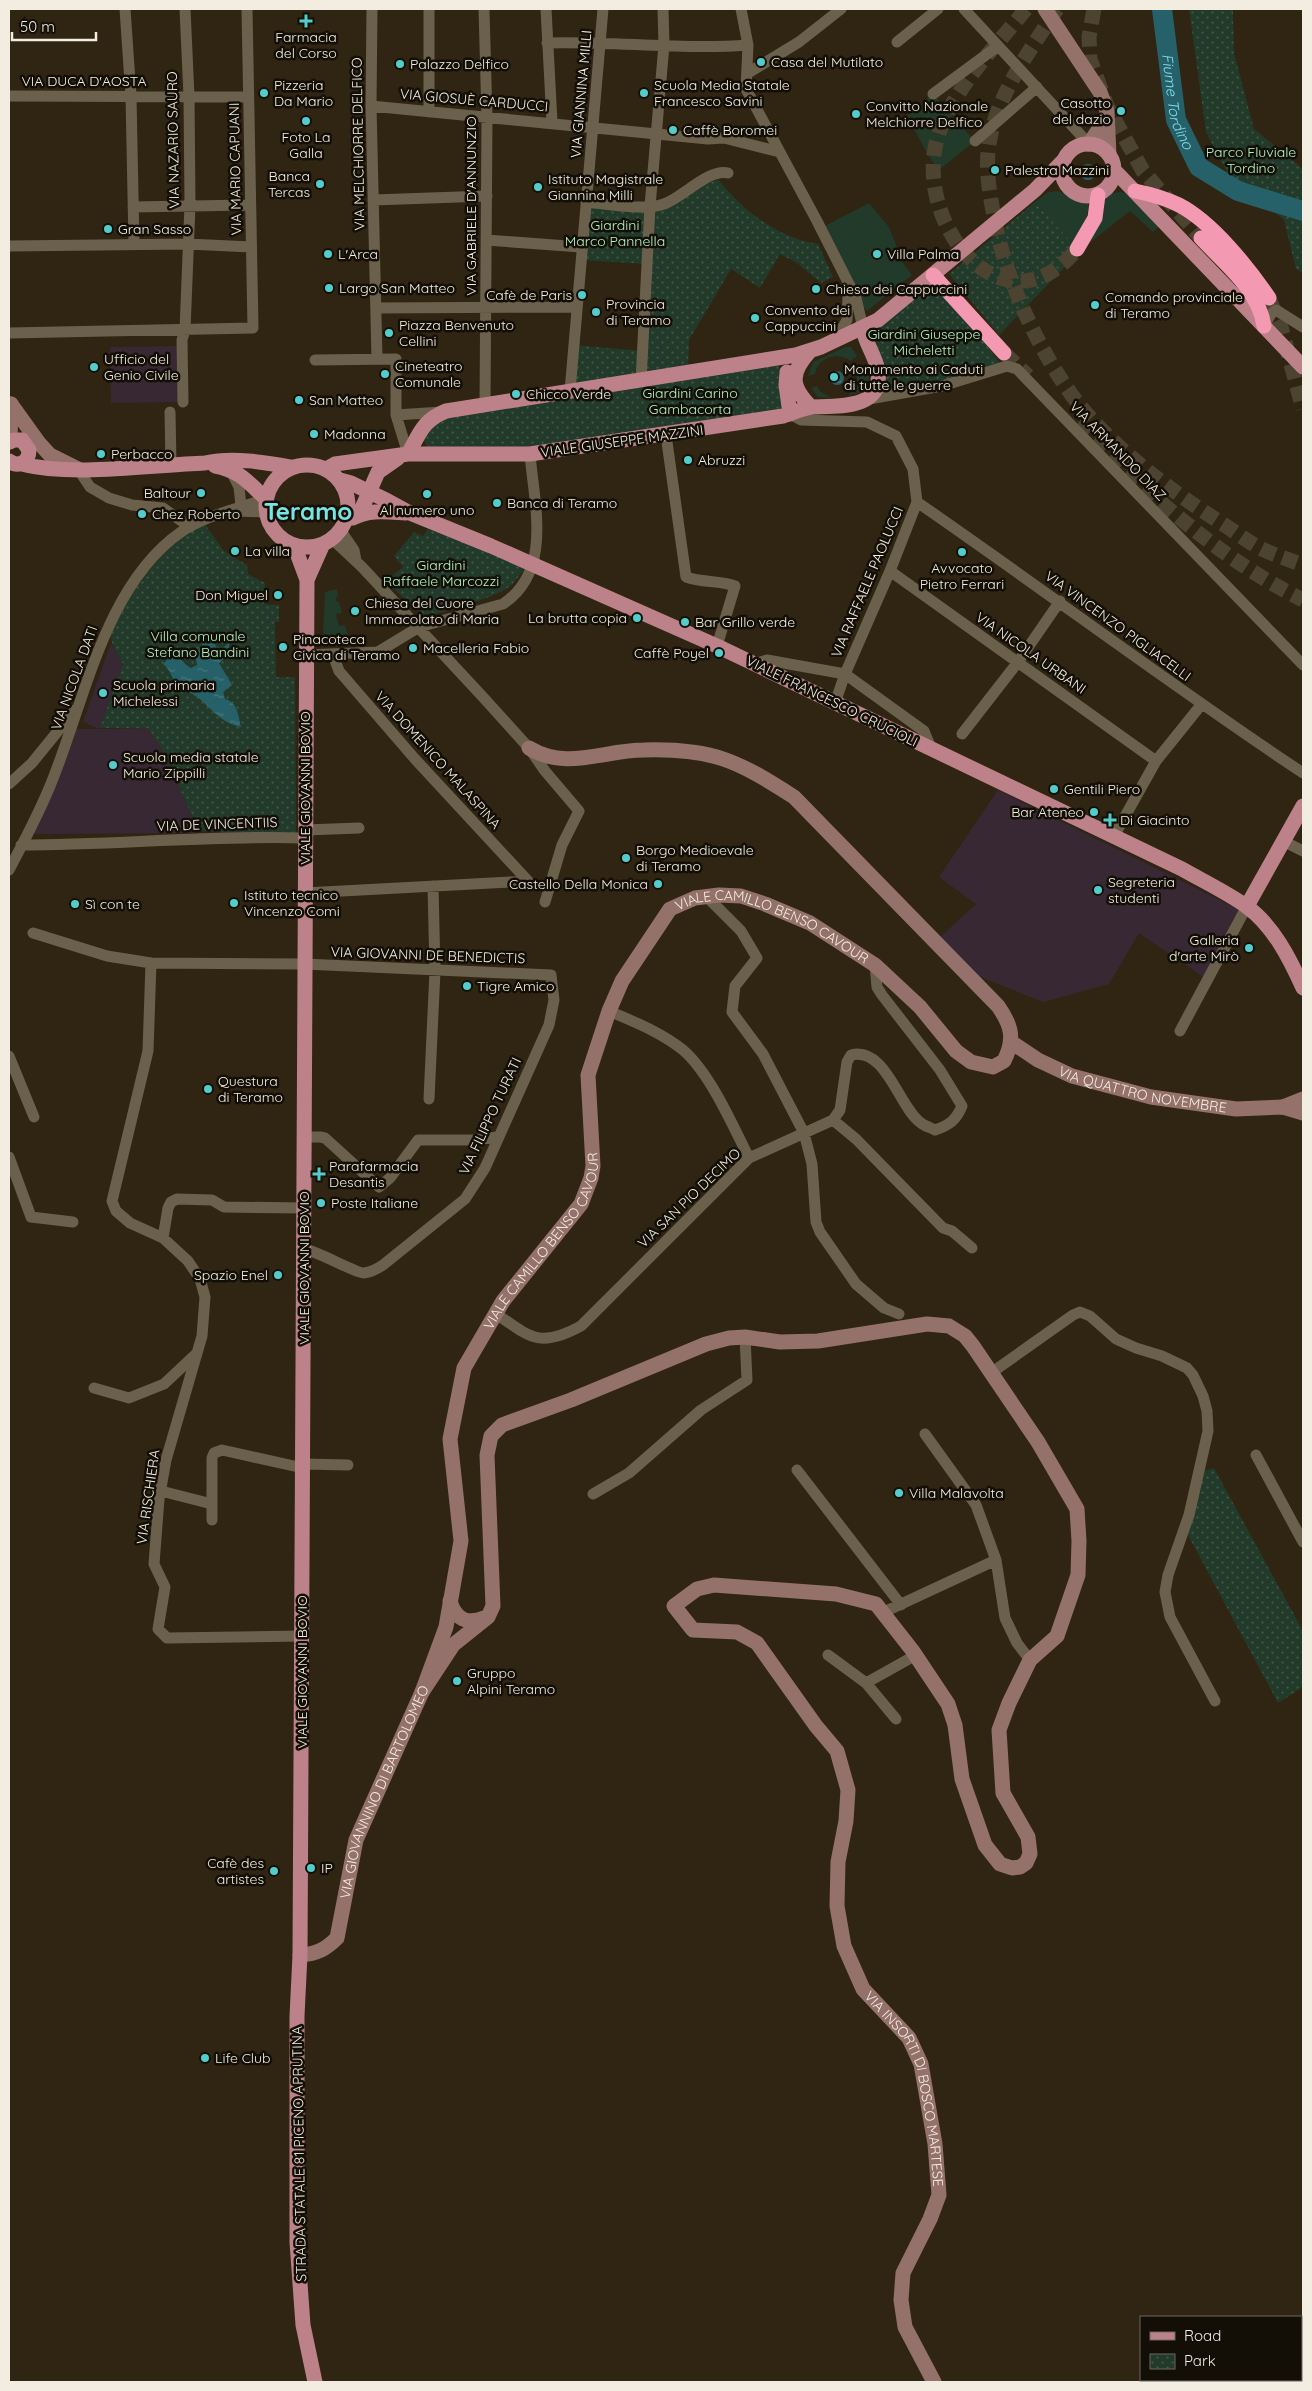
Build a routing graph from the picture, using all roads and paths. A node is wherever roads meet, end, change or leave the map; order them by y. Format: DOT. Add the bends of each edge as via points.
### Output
graph roads {
  1 [pos="125,9"];
  2 [pos="185,9"];
  3 [pos="247,9"];
  4 [pos="372,9"];
  5 [pos="429,9"];
  6 [pos="484,9"];
  7 [pos="546,9"];
  8 [pos="603,9"];
  9 [pos="663,9"];
  10 [pos="741,9"];
  11 [pos="841,9"];
  12 [pos="938,9"];
  13 [pos="980,9"];
  14 [pos="1046,9"];
  15 [pos="967,12"];
  16 [pos="600,42"];
  17 [pos="897,42"];
  18 [pos="547,43"];
  19 [pos="664,45"];
  20 [pos="748,45"];
  21 [pos="998,46"];
  22 [pos="748,73"];
  23 [pos="1037,87"];
  24 [pos="933,94"];
  25 [pos="9,96"];
  26 [pos="131,96"];
  27 [pos="189,96"];
  28 [pos="248,97"];
  29 [pos="371,106"];
  30 [pos="429,112"];
  31 [pos="487,118"];
  32 [pos="1106,118"];
  33 [pos="552,122"];
  34 [pos="593,127"];
  35 [pos="657,133"];
  36 [pos="1078,133"];
  37 [pos="975,140"];
  38 [pos="1089,144"];
  39 [pos="780,152"];
  40 [pos="1109,155"];
  41 [pos="1063,161"];
  42 [pos="1114,170"];
  43 [pos="728,173"];
  44 [pos="1069,189"];
  45 [pos="1133,189"];
  46 [pos="1035,190"];
  47 [pos="1103,191"];
  48 [pos="487,196"];
  49 [pos="373,200"];
  50 [pos="586,202"];
  51 [pos="190,205"];
  52 [pos="250,205"];
  53 [pos="650,206"];
  54 [pos="133,208"];
  55 [pos="1201,238"];
  56 [pos="486,240"];
  57 [pos="134,244"];
  58 [pos="188,244"];
  59 [pos="9,246"];
  60 [pos="251,247"];
  61 [pos="581,247"];
  62 [pos="1077,249"];
  63 [pos="934,275"];
  64 [pos="848,296"];
  65 [pos="1268,298"];
  66 [pos="576,307"];
  67 [pos="376,308"];
  68 [pos="485,308"];
  69 [pos="1264,326"];
  70 [pos="1303,327"];
  71 [pos="185,330"];
  72 [pos="858,330"];
  73 [pos="9,333"];
  74 [pos="835,341"];
  75 [pos="803,353"];
  76 [pos="1004,353"];
  77 [pos="377,359"];
  78 [pos="315,360"];
  79 [pos="1303,367"];
  80 [pos="641,380"];
  81 [pos="570,391"];
  82 [pos="10,399"];
  83 [pos="869,399"];
  84 [pos="183,402"];
  85 [pos="485,404"];
  86 [pos="811,407"];
  87 [pos="446,411"];
  88 [pos="170,412"];
  89 [pos="790,414"];
  90 [pos="396,415"];
  91 [pos="423,427"];
  92 [pos="666,434"];
  93 [pos="9,442"];
  94 [pos="438,454"];
  95 [pos="530,454"];
  96 [pos="404,455"];
  97 [pos="17,457"];
  98 [pos="205,463"];
  99 [pos="171,464"];
  100 [pos="291,468"];
  101 [pos="326,468"];
  102 [pos="78,469"];
  103 [pos="230,469"];
  104 [pos="340,480"];
  105 [pos="370,492"];
  106 [pos="917,502"];
  107 [pos="241,506"];
  108 [pos="266,506"];
  109 [pos="229,511"];
  110 [pos="410,514"];
  111 [pos="359,515"];
  112 [pos="190,527"];
  113 [pos="335,534"];
  114 [pos="294,545"];
  115 [pos="533,566"];
  116 [pos="890,571"];
  117 [pos="307,580"];
  118 [pos="1060,601"];
  119 [pos="419,627"];
  120 [pos="717,646"];
  121 [pos="333,655"];
  122 [pos="306,656"];
  123 [pos="1018,662"];
  124 [pos="754,664"];
  125 [pos="1303,665"];
  126 [pos="844,674"];
  127 [pos="80,702"];
  128 [pos="835,703"];
  129 [pos="1201,705"];
  130 [pos="962,734"];
  131 [pos="528,748"];
  132 [pos="931,748"];
  133 [pos="1156,760"];
  134 [pos="1303,773"];
  135 [pos="9,784"];
  136 [pos="1303,806"];
  137 [pos="359,828"];
  138 [pos="305,834"];
  139 [pos="1114,836"];
  140 [pos="1283,841"];
  141 [pos="22,846"];
  142 [pos="1303,851"];
  143 [pos="9,870"];
  144 [pos="433,886"];
  145 [pos="304,892"];
  146 [pos="706,896"];
  147 [pos="545,902"];
  148 [pos="1247,906"];
  149 [pos="32,932"];
  150 [pos="151,963"];
  151 [pos="304,964"];
  152 [pos="874,966"];
  153 [pos="435,971"];
  154 [pos="551,975"];
  155 [pos="1303,988"];
  156 [pos="609,1011"];
  157 [pos="1180,1031"];
  158 [pos="1011,1042"];
  159 [pos="9,1056"];
  160 [pos="429,1099"];
  161 [pos="1303,1099"];
  162 [pos="1283,1107"];
  163 [pos="1303,1113"];
  164 [pos="34,1117"];
  165 [pos="832,1120"];
  166 [pos="804,1133"];
  167 [pos="497,1137"];
  168 [pos="304,1138"];
  169 [pos="9,1157"];
  170 [pos="749,1158"];
  171 [pos="304,1208"];
  172 [pos="73,1222"];
  173 [pos="163,1238"];
  174 [pos="304,1248"];
  175 [pos="972,1248"];
  176 [pos="495,1313"];
  177 [pos="899,1314"];
  178 [pos="745,1337"];
  179 [pos="196,1354"];
  180 [pos="991,1372"];
  181 [pos="94,1388"];
  182 [pos="926,1434"];
  183 [pos="1256,1456"];
  184 [pos="348,1465"];
  185 [pos="303,1466"];
  186 [pos="797,1470"];
  187 [pos="161,1491"];
  188 [pos="593,1494"];
  189 [pos="212,1504"];
  190 [pos="212,1520"];
  191 [pos="1303,1542"];
  192 [pos="996,1560"];
  193 [pos="450,1602"];
  194 [pos="901,1605"];
  195 [pos="884,1612"];
  196 [pos="488,1617"];
  197 [pos="463,1620"];
  198 [pos="446,1627"];
  199 [pos="302,1636"];
  200 [pos="462,1636"];
  201 [pos="828,1655"];
  202 [pos="916,1655"];
  203 [pos="1030,1660"];
  204 [pos="866,1683"];
  205 [pos="422,1692"];
  206 [pos="1215,1701"];
  207 [pos="896,1719"];
  208 [pos="300,1955"];
  209 [pos="315,2382"];
  210 [pos="934,2382"];
  1 -- 26 [label="street"];
  2 -- 27 [label="street, VIA NAZARIO SAURO"];
  3 -- 28 [label="street, VIA MARIO CAPUANI"];
  4 -- 29 [label="street, VIA MELCHIORRE DELFICO"];
  5 -- 30 [label="street"];
  6 -- 31 [label="street, VIA GABRIELE D'ANNUNZIO"];
  7 -- 18 [label="street"];
  8 -- 16 [label="street, VIA GIANNINA MILLI"];
  9 -- 19 [label="street"];
  10 -- 20 [label="street"];
  11 -- 22 [label="street" via="799,42"];
  12 -- 17 [label="street"];
  13 -- 15 [label="street"];
  14 -- 32 [label="main road" via="1094,81 1107,111"];
  15 -- 21 [label="street"];
  16 -- 18 [label="street"];
  16 -- 19 [label="street"];
  16 -- 34 [label="street, VIA GIANNINA MILLI"];
  18 -- 33 [label="street"];
  19 -- 20 [label="street" via="699,48"];
  19 -- 35 [label="street"];
  20 -- 22 [label="street"];
  21 -- 23 [label="street"];
  21 -- 24 [label="street"];
  22 -- 39 [label="street" via="746,90"];
  23 -- 36 [label="street"];
  23 -- 37 [label="street"];
  25 -- 26 [label="street, VIA DUCA D'AOSTA"];
  26 -- 27 [label="street, VIA DUCA D'AOSTA"];
  26 -- 54 [label="street"];
  27 -- 28 [label="street, VIA DUCA D'AOSTA"];
  27 -- 51 [label="street, VIA NAZARIO SAURO"];
  28 -- 52 [label="street, VIA MARIO CAPUANI"];
  29 -- 30 [label="street, VIA GIOSUÈ CARDUCCI"];
  29 -- 49 [label="street, VIA MELCHIORRE DELFICO"];
  30 -- 31 [label="street, VIA GIOSUÈ CARDUCCI"];
  31 -- 33 [label="street, VIA GIOSUÈ CARDUCCI"];
  31 -- 48 [label="street, VIA GABRIELE D'ANNUNZIO"];
  32 -- 36 [label="street"];
  32 -- 38 [label="main road"];
  32 -- 40 [label="main road"];
  33 -- 34 [label="street, VIA GIOSUÈ CARDUCCI"];
  34 -- 35 [label="street, VIA GIOSUÈ CARDUCCI"];
  34 -- 50 [label="street, VIA GIANNINA MILLI"];
  35 -- 39 [label="street, VIA GIOSUÈ CARDUCCI" via="724,138"];
  35 -- 53 [label="street"];
  36 -- 38 [label="street"];
  38 -- 40 [label="main road" via="1100,147"];
  38 -- 41 [label="main road" via="1071,150"];
  39 -- 72 [label="street" via="856,298"];
  40 -- 42 [label="main road"];
  41 -- 44 [label="main road" via="1062,173"];
  41 -- 46 [label="main road"];
  42 -- 45 [label="main road"];
  42 -- 47 [label="main road"];
  43 -- 53 [label="street" via="714,174 664,204"];
  44 -- 46 [label="main road" via="1062,186"];
  44 -- 47 [label="main road" via="1083,196"];
  45 -- 47 [label="main road" via="1122,185"];
  45 -- 65 [label="highway" via="1164,198 1192,213 1220,238"];
  45 -- 69 [label="main road"];
  46 -- 63 [label="main road"];
  47 -- 62 [label="highway" via="1095,218"];
  48 -- 49 [label="street"];
  48 -- 56 [label="street, VIA GABRIELE D'ANNUNZIO"];
  49 -- 67 [label="street, VIA MELCHIORRE DELFICO"];
  50 -- 53 [label="street"];
  50 -- 61 [label="street, VIA GIANNINA MILLI"];
  51 -- 52 [label="street"];
  51 -- 54 [label="street"];
  51 -- 58 [label="street, VIA NAZARIO SAURO"];
  52 -- 60 [label="street, VIA MARIO CAPUANI"];
  53 -- 80 [label="street"];
  54 -- 57 [label="street"];
  55 -- 69 [label="highway" via="1250,291 1262,313"];
  56 -- 61 [label="street"];
  56 -- 68 [label="street, VIA GABRIELE D'ANNUNZIO"];
  57 -- 58 [label="street"];
  57 -- 59 [label="street"];
  58 -- 60 [label="street"];
  58 -- 71 [label="street, VIA NAZARIO SAURO"];
  60 -- 71 [label="street, VIA MARIO CAPUANI" via="252,328"];
  61 -- 66 [label="street, VIA GIANNINA MILLI"];
  63 -- 72 [label="main road" via="878,320"];
  63 -- 76 [label="highway"];
  64 -- 74 [label="street" via="847,320"];
  66 -- 68 [label="street"];
  66 -- 81 [label="street, VIA GIANNINA MILLI"];
  67 -- 68 [label="street"];
  67 -- 77 [label="street"];
  68 -- 85 [label="street, VIA GABRIELE D'ANNUNZIO"];
  69 -- 70 [label="street" via="1282,312"];
  69 -- 79 [label="main road"];
  71 -- 73 [label="street"];
  71 -- 84 [label="street, VIA NAZARIO SAURO" via="182,340"];
  72 -- 74 [label="main road"];
  72 -- 83 [label="main road" via="877,362 879,384"];
  74 -- 75 [label="main road"];
  75 -- 80 [label="main road"];
  75 -- 86 [label="main road" via="795,384"];
  75 -- 89 [label="main road" via="787,372"];
  77 -- 78 [label="street"];
  77 -- 90 [label="street" via="396,359"];
  80 -- 81 [label="main road"];
  81 -- 85 [label="main road"];
  82 -- 93 [label="main road"];
  82 -- 97 [label="main road"];
  82 -- 102 [label="main road" via="35,439 50,455"];
  83 -- 86 [label="main road, VIALE GIUSEPPE MAZZINI" via="842,406"];
  83 -- 125 [label="street, VIA ARMANDO DIAZ" via="942,386 1007,366 1017,369"];
  85 -- 87 [label="main road"];
  86 -- 89 [label="main road, VIALE GIUSEPPE MAZZINI"];
  87 -- 90 [label="street"];
  87 -- 91 [label="main road" via="432,417"];
  88 -- 99 [label="street"];
  89 -- 92 [label="main road, VIALE GIUSEPPE MAZZINI"];
  89 -- 106 [label="street, VIA RAFFAELE PAOLUCCI" via="801,420 867,422 896,436 913,469"];
  90 -- 96 [label="street"];
  91 -- 94 [label="main road" via="423,439 428,448"];
  91 -- 96 [label="main road"];
  92 -- 95 [label="main road, VIALE GIUSEPPE MAZZINI"];
  92 -- 120 [label="street" via="686,577 736,586"];
  93 -- 97 [label="main road" via="18,439"];
  94 -- 95 [label="main road, VIALE GIUSEPPE MAZZINI"];
  94 -- 96 [label="main road, VIALE GIUSEPPE MAZZINI"];
  95 -- 115 [label="street" via="538,544"];
  96 -- 101 [label="main road, VIALE GIUSEPPE MAZZINI"];
  96 -- 105 [label="main road" via="378,472"];
  97 -- 102 [label="main road" via="43,468"];
  98 -- 99 [label="main road"];
  98 -- 100 [label="main road" via="242,461"];
  98 -- 103 [label="main road"];
  99 -- 102 [label="main road"];
  100 -- 101 [label="main road" via="307,464"];
  100 -- 108 [label="main road" via="272,484"];
  101 -- 104 [label="main road"];
  102 -- 112 [label="street" via="90,487 109,498 132,505 163,508"];
  103 -- 107 [label="street" via="239,487"];
  103 -- 108 [label="main road" via="248,480"];
  104 -- 105 [label="main road, VIALE FRANCESCO CRUCIOLI"];
  104 -- 113 [label="main road" via="349,501"];
  105 -- 110 [label="main road, VIALE FRANCESCO CRUCIOLI"];
  105 -- 111 [label="main road"];
  106 -- 116 [label="street, VIA RAFFAELE PAOLUCCI"];
  106 -- 118 [label="street, VIA VINCENZO PIGLIACELLI"];
  107 -- 108 [label="street, VIA NICOLA DATI"];
  107 -- 109 [label="street, VIA NICOLA DATI"];
  108 -- 109 [label="street, VIA NICOLA DATI"];
  108 -- 114 [label="main road" via="275,532"];
  109 -- 112 [label="street, VIA NICOLA DATI"];
  110 -- 111 [label="main road, VIALE FRANCESCO CRUCIOLI" via="375,512"];
  110 -- 115 [label="main road, VIALE FRANCESCO CRUCIOLI"];
  111 -- 113 [label="main road, VIALE FRANCESCO CRUCIOLI"];
  112 -- 127 [label="street, VIA NICOLA DATI" via="180,532 137,576 104,636"];
  113 -- 114 [label="main road" via="308,547"];
  113 -- 117 [label="main road"];
  113 -- 119 [label="street" via="356,561"];
  114 -- 117 [label="main road"];
  115 -- 119 [label="street" via="518,592 503,604"];
  115 -- 120 [label="main road, VIALE FRANCESCO CRUCIOLI"];
  116 -- 123 [label="street, VIA NICOLA URBANI"];
  116 -- 126 [label="street, VIA RAFFAELE PAOLUCCI"];
  117 -- 122 [label="main road, VIALE GIOVANNI BOVIO"];
  118 -- 123 [label="street"];
  118 -- 129 [label="street, VIA VINCENZO PIGLIACELLI"];
  119 -- 121 [label="street" via="378,652"];
  119 -- 131 [label="street"];
  120 -- 124 [label="main road, VIALE FRANCESCO CRUCIOLI"];
  121 -- 122 [label="street"];
  121 -- 144 [label="street, VIA DOMENICO MALASPINA" via="340,671 414,759 528,881"];
  122 -- 138 [label="main road, VIALE GIOVANNI BOVIO"];
  123 -- 130 [label="street"];
  123 -- 133 [label="street, VIA NICOLA URBANI"];
  124 -- 126 [label="street" via="767,660"];
  124 -- 128 [label="main road, VIALE FRANCESCO CRUCIOLI"];
  126 -- 128 [label="street, VIA RAFFAELE PAOLUCCI"];
  126 -- 132 [label="street" via="924,731"];
  127 -- 135 [label="street" via="32,763"];
  127 -- 141 [label="street, VIA NICOLA DATI" via="52,782"];
  128 -- 132 [label="main road, VIALE FRANCESCO CRUCIOLI"];
  129 -- 133 [label="street"];
  129 -- 134 [label="street, VIA VINCENZO PIGLIACELLI"];
  131 -- 147 [label="street" via="579,811 562,845"];
  131 -- 158 [label="main road" via="542,756 561,760 642,750 695,752 733,761 760,775 794,797 998,1006 1009,1023"];
  132 -- 139 [label="main road, VIALE FRANCESCO CRUCIOLI"];
  133 -- 139 [label="street"];
  136 -- 140 [label="main road"];
  137 -- 138 [label="street, VIA DE VINCENTIIS"];
  138 -- 141 [label="street, VIA DE VINCENTIIS"];
  138 -- 145 [label="main road, VIALE GIOVANNI BOVIO"];
  139 -- 148 [label="main road, VIALE FRANCESCO CRUCIOLI"];
  140 -- 142 [label="street"];
  140 -- 148 [label="main road"];
  141 -- 143 [label="street, VIA NICOLA DATI"];
  144 -- 145 [label="street"];
  144 -- 153 [label="street"];
  145 -- 151 [label="main road, VIALE GIOVANNI BOVIO"];
  146 -- 152 [label="main road, VIALE CAMILLO BENSO CAVOUR" via="733,895 765,904 818,928"];
  146 -- 156 [label="main road, VIALE CAMILLO BENSO CAVOUR" via="681,903 670,910 622,981"];
  146 -- 166 [label="street" via="741,931 757,958 735,986 732,1012 763,1054"];
  148 -- 155 [label="main road, VIALE FRANCESCO CRUCIOLI" via="1274,935"];
  148 -- 157 [label="street"];
  149 -- 150 [label="street, VIA GIOVANNI DE BENEDICTIS" via="107,956"];
  150 -- 151 [label="street, VIA GIOVANNI DE BENEDICTIS"];
  150 -- 173 [label="street, VIA RISCHIERA" via="148,1051 112,1201 116,1211 130,1223"];
  151 -- 153 [label="street, VIA GIOVANNI DE BENEDICTIS"];
  151 -- 168 [label="main road, VIALE GIOVANNI BOVIO"];
  152 -- 158 [label="main road, VIALE CAMILLO BENSO CAVOUR" via="920,1007 956,1051 971,1062 993,1067 1004,1061"];
  152 -- 165 [label="street" via="877,987 882,995 940,1070 962,1106 957,1118 947,1126 935,1130 920,1123 883,1069 857,1054 851,1055 847,1062 840,1110"];
  153 -- 154 [label="street, VIA GIOVANNI DE BENEDICTIS"];
  153 -- 160 [label="street"];
  154 -- 167 [label="street, VIA FILIPPO TURATI" via="554,1000 549,1025"];
  156 -- 170 [label="street" via="659,1033 684,1051 704,1077"];
  156 -- 176 [label="main road, VIALE CAMILLO BENSO CAVOUR" via="588,1075 593,1166 585,1195"];
  158 -- 162 [label="main road, VIA QUATTRO NOVEMBRE" via="1038,1060 1072,1076 1151,1098 1236,1109"];
  159 -- 164 [label="street"];
  161 -- 162 [label="main road, VIA QUATTRO NOVEMBRE"];
  162 -- 163 [label="main road, VIA QUATTRO NOVEMBRE"];
  165 -- 166 [label="street, VIA SAN PIO DECIMO"];
  165 -- 175 [label="street" via="856,1139 942,1228 952,1231"];
  166 -- 170 [label="street, VIA SAN PIO DECIMO"];
  166 -- 177 [label="street" via="812,1164 816,1222 820,1232 856,1284 884,1308"];
  167 -- 168 [label="street" via="418,1140 390,1178 379,1187 325,1138"];
  167 -- 174 [label="street, VIA FILIPPO TURATI" via="485,1168 466,1200 383,1265 362,1273"];
  168 -- 171 [label="main road, VIALE GIOVANNI BOVIO"];
  169 -- 172 [label="street" via="31,1217"];
  170 -- 176 [label="street, VIA SAN PIO DECIMO" via="581,1326 564,1336 541,1340"];
  171 -- 173 [label="street" via="224,1207 212,1200 177,1199 168,1208"];
  171 -- 174 [label="main road, VIALE GIOVANNI BOVIO"];
  173 -- 179 [label="street, VIA RISCHIERA" via="188,1261 200,1278 205,1297 202,1336"];
  174 -- 185 [label="main road, VIALE GIOVANNI BOVIO"];
  176 -- 193 [label="main road, VIALE CAMILLO BENSO CAVOUR" via="464,1368 451,1427 450,1451 461,1541"];
  178 -- 180 [label="main road" via="780,1342 818,1341 938,1324 949,1326 965,1336"];
  178 -- 188 [label="street" via="747,1380 701,1410 629,1473"];
  178 -- 196 [label="main road" via="706,1344 571,1400 515,1419 502,1425 491,1436 486,1454 493,1606"];
  179 -- 181 [label="street" via="164,1384 129,1398"];
  179 -- 187 [label="street, VIA RISCHIERA" via="166,1460"];
  180 -- 203 [label="main road" via="1077,1508 1078,1575 1057,1636"];
  180 -- 206 [label="street" via="1080,1312 1090,1316 1116,1338 1177,1363 1193,1375 1207,1411 1208,1431 1190,1515 1165,1584 1165,1599 1170,1617"];
  182 -- 192 [label="street" via="976,1505"];
  183 -- 191 [label="street"];
  184 -- 185 [label="street"];
  185 -- 189 [label="street" via="218,1451 212,1458"];
  185 -- 199 [label="main road, VIALE GIOVANNI BOVIO"];
  186 -- 194 [label="street"];
  187 -- 189 [label="street"];
  187 -- 199 [label="street, VIA RISCHIERA" via="154,1564 166,1587 158,1629 167,1638"];
  189 -- 190 [label="street"];
  192 -- 194 [label="street"];
  192 -- 203 [label="street" via="1005,1618"];
  193 -- 197 [label="main road" via="457,1616"];
  193 -- 198 [label="main road, VIALE CAMILLO BENSO CAVOUR"];
  194 -- 195 [label="street"];
  195 -- 202 [label="main road"];
  195 -- 210 [label="main road, VIA INSORTI DI BOSCO MARTESE" via="876,1604 836,1594 714,1585 697,1589 674,1606 693,1630 737,1632 757,1643 837,1751 848,1790 838,1862 837,1906 844,1946 863,1989 908,2038 920,2064 935,2144 939,2196 904,2273 901,2300 905,2326"];
  196 -- 197 [label="main road" via="475,1622"];
  196 -- 200 [label="main road"];
  197 -- 198 [label="main road" via="456,1620"];
  197 -- 200 [label="main road"];
  198 -- 205 [label="main road, VIA GIOVANNINO DI BARTOLOMEO"];
  199 -- 208 [label="main road, VIALE GIOVANNI BOVIO"];
  200 -- 205 [label="main road, VIA GIOVANNINO DI BARTOLOMEO"];
  201 -- 204 [label="street"];
  202 -- 203 [label="main road" via="948,1704 955,1725 962,1779 985,1845 1000,1864 1012,1868 1026,1863 1030,1854 1028,1837 1003,1793 999,1730"];
  202 -- 204 [label="street"];
  204 -- 207 [label="street"];
  205 -- 208 [label="main road, VIA GIOVANNINO DI BARTOLOMEO" via="356,1840 337,1938 328,1948 315,1954"];
  208 -- 209 [label="main road, STRADA STATALE 81 PICENO APRUTINA" via="296,2242 302,2325"];
}
